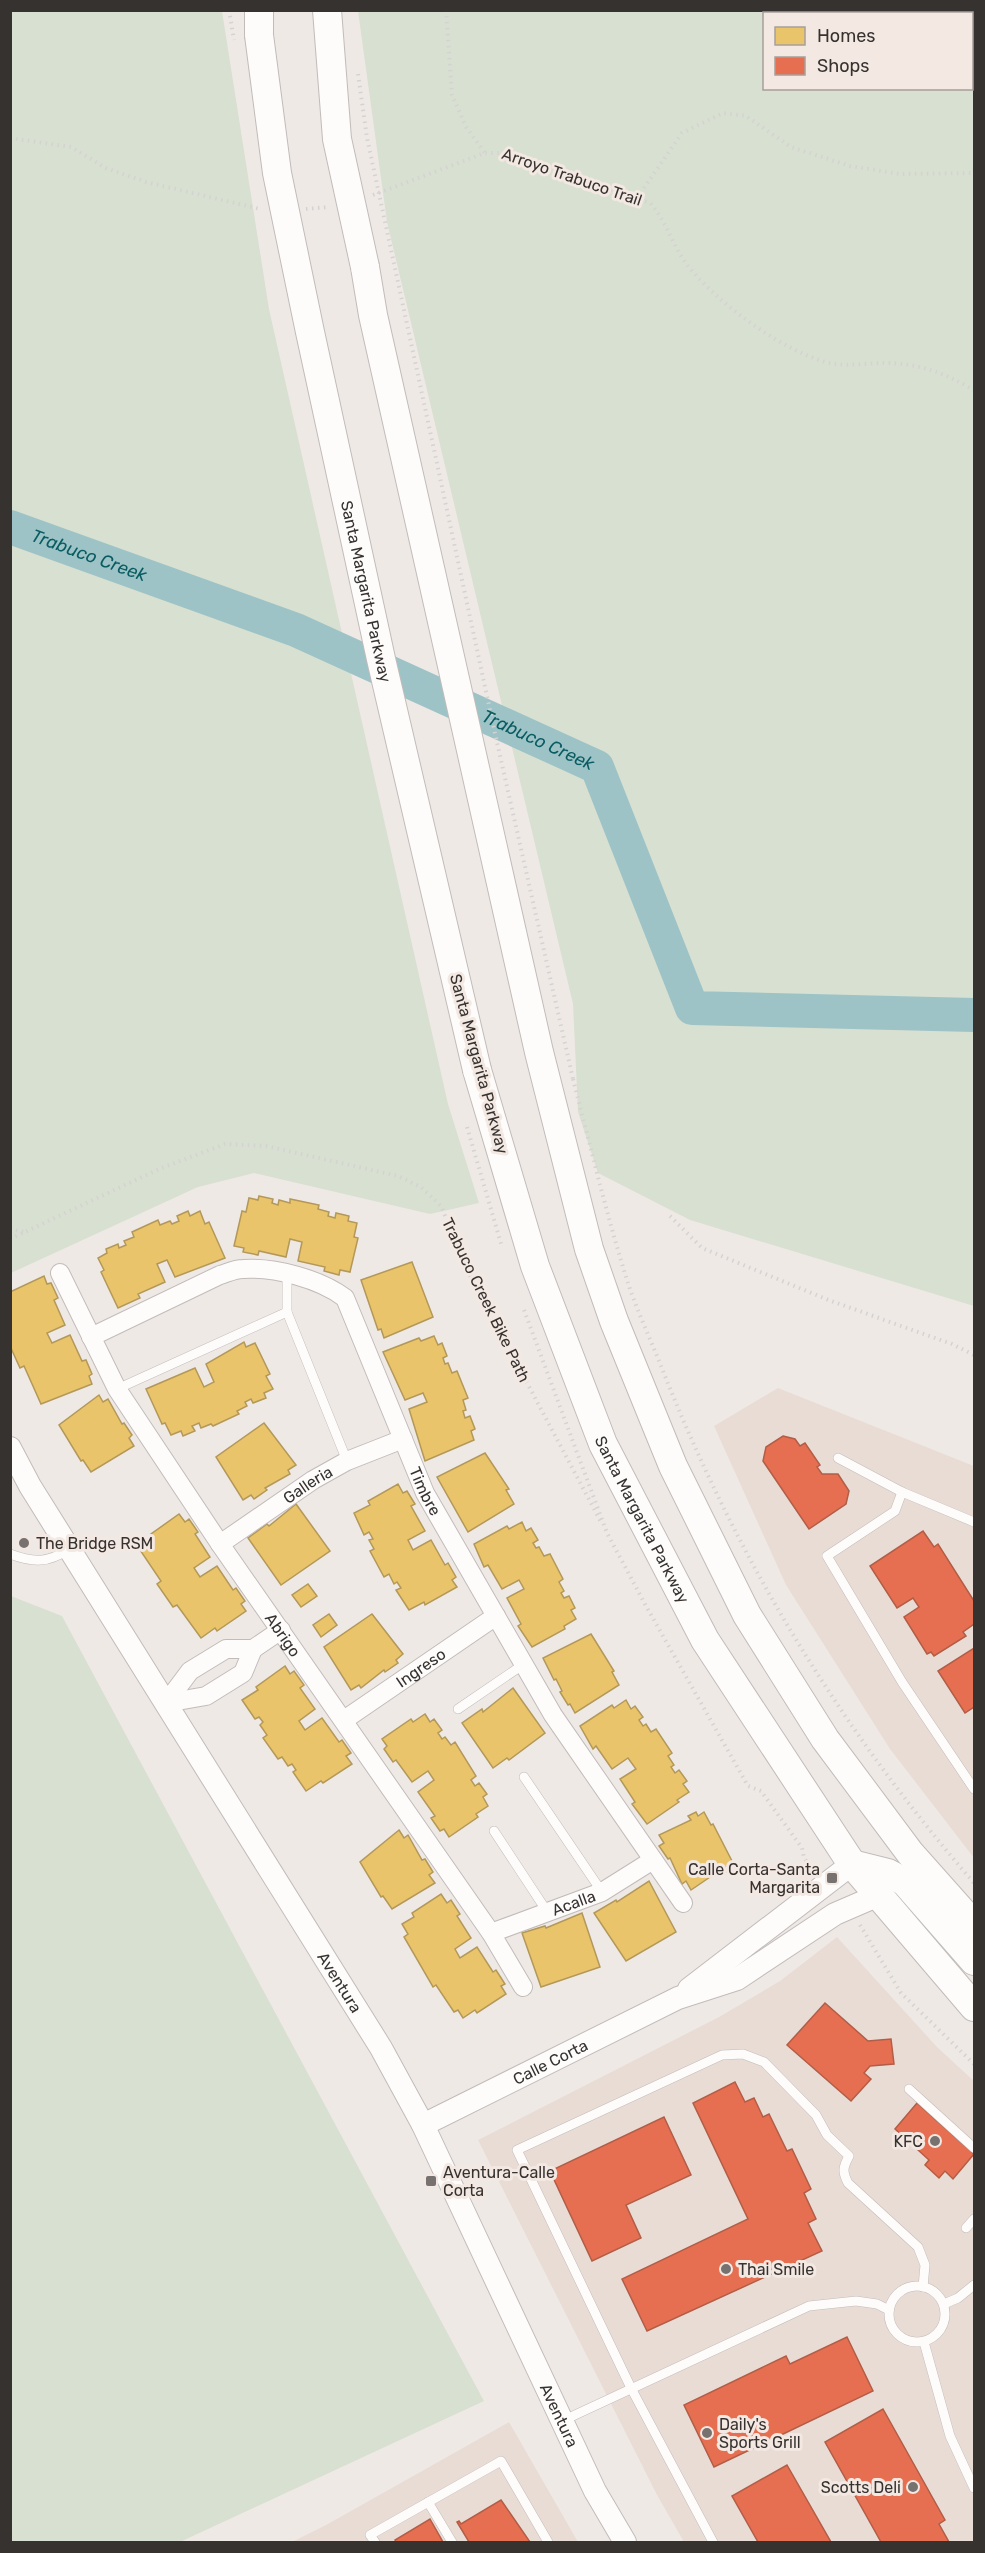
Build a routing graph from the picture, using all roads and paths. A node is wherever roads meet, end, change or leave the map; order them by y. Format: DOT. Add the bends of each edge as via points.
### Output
graph roads {
  1 [pos="327,10"];
  2 [pos="446,10"];
  3 [pos="259,22"];
  4 [pos="357,69"];
  5 [pos="10,138"];
  6 [pos="485,153"];
  7 [pos="975,173"];
  8 [pos="371,196"];
  9 [pos="637,198"];
  10 [pos="336,207"];
  11 [pos="304,209"];
  12 [pos="263,210"];
  13 [pos="975,390"];
  14 [pos="670,1216"];
  15 [pos="10,1229"];
  16 [pos="26,1232"];
  17 [pos="10,1239"];
  18 [pos="60,1273"];
  19 [pos="287,1274"];
  20 [pos="286,1312"];
  21 [pos="91,1337"];
  22 [pos="975,1355"];
  23 [pos="117,1389"];
  24 [pos="403,1439"];
  25 [pos="10,1448"];
  26 [pos="838,1458"];
  27 [pos="347,1461"];
  28 [pos="902,1492"];
  29 [pos="975,1522"];
  30 [pos="607,1533"];
  31 [pos="220,1544"];
  32 [pos="69,1549"];
  33 [pos="10,1554"];
  34 [pos="496,1616"];
  35 [pos="281,1630"];
  36 [pos="253,1649"];
  37 [pos="524,1664"];
  38 [pos="166,1704"];
  39 [pos="458,1709"];
  40 [pos="344,1720"];
  41 [pos="524,1777"];
  42 [pos="975,1789"];
  43 [pos="495,1831"];
  44 [pos="653,1860"];
  45 [pos="852,1864"];
  46 [pos="975,1883"];
  47 [pos="602,1892"];
  48 [pos="879,1895"];
  49 [pos="682,1903"];
  50 [pos="548,1912"];
  51 [pos="975,1925"];
  52 [pos="491,1933"];
  53 [pos="975,1961"];
  54 [pos="523,1987"];
  55 [pos="678,1998"];
  56 [pos="975,2007"];
  57 [pos="909,2089"];
  58 [pos="423,2125"];
  59 [pos="975,2148"];
  60 [pos="975,2219"];
  61 [pos="966,2228"];
  62 [pos="975,2285"];
  63 [pos="923,2287"];
  64 [pos="944,2304"];
  65 [pos="889,2310"];
  66 [pos="924,2342"];
  67 [pos="631,2388"];
  68 [pos="562,2421"];
  69 [pos="975,2488"];
  70 [pos="428,2502"];
  71 [pos="375,2542"];
  72 [pos="452,2542"];
  73 [pos="548,2542"];
  74 [pos="625,2542"];
  75 [pos="713,2542"];
  1 -- 51 [label="main road, bridge" via="337,139 373,315 539,1052 589,1249 673,1466 747,1615 825,1739 910,1853"];
  2 -- 6 [label="path" via="452,95 466,127"];
  3 -- 45 [label="main road, Santa Margarita Parkway, bridge" via="277,173 381,659 477,1070 536,1266 603,1444 705,1640"];
  4 -- 46 [label="path, bridge" via="366,138 573,1079 627,1279 689,1437 746,1554 827,1693 917,1817"];
  5 -- 12 [label="path" via="71,147 106,168 146,182"];
  6 -- 8 [label="path, Arroyo Trabuco Trail"];
  6 -- 9 [label="path, Arroyo Trabuco Trail" via="508,153"];
  7 -- 9 [label="path" via="900,174 850,166 791,147 746,116 723,113 682,133"];
  9 -- 13 [label="path, Arroyo Trabuco Trail" via="650,204 662,217 682,259 698,280 783,344 834,364 928,367"];
  10 -- 11 [label="path"];
  14 -- 22 [label="path" via="702,1248"];
  15 -- 16 [label="path"];
  16 -- 17 [label="path, Trabuco Creek Bike Path"];
  16 -- 30 [label="path, Trabuco Creek Bike Path" via="159,1169 225,1144 266,1146 399,1176 421,1187 441,1206 467,1270"];
  18 -- 21 [label="street, Abrigo"];
  19 -- 20 [label="lane"];
  19 -- 21 [label="street, Timbre" via="241,1269 220,1275"];
  19 -- 24 [label="street, Timbre" via="332,1288 345,1298"];
  20 -- 23 [label="lane"];
  20 -- 27 [label="lane"];
  21 -- 23 [label="street, Abrigo"];
  23 -- 31 [label="street, Abrigo"];
  24 -- 27 [label="street, Galleria"];
  24 -- 34 [label="street, Timbre" via="425,1493"];
  25 -- 32 [label="street, Aventura"];
  26 -- 28 [label="lane"];
  27 -- 31 [label="street, Galleria"];
  28 -- 29 [label="lane"];
  28 -- 42 [label="lane" via="894,1511 827,1556 902,1682"];
  31 -- 35 [label="street, Abrigo"];
  32 -- 33 [label="lane" via="46,1562"];
  32 -- 38 [label="street, Aventura"];
  34 -- 37 [label="street, Timbre"];
  34 -- 40 [label="street, Ingreso"];
  35 -- 36 [label="street"];
  35 -- 40 [label="street, Abrigo"];
  36 -- 38 [label="street" via="225,1649 190,1671"];
  36 -- 38 [label="street" via="243,1673 206,1696"];
  37 -- 39 [label="lane"];
  37 -- 44 [label="street, Timbre" via="553,1714"];
  38 -- 58 [label="street, Aventura" via="336,1974"];
  40 -- 52 [label="street, Abrigo"];
  41 -- 47 [label="lane"];
  43 -- 50 [label="lane"];
  44 -- 47 [label="street, Acalla"];
  44 -- 49 [label="street, Timbre"];
  45 -- 48 [label="main road, Santa Margarita Parkway"];
  45 -- 53 [label="main road" via="888,1873 905,1882"];
  45 -- 55 [label="street, Calle Corta"];
  47 -- 50 [label="street, Acalla"];
  48 -- 55 [label="street, Calle Corta" via="835,1914 737,1979"];
  48 -- 56 [label="main road, Santa Margarita Parkway"];
  50 -- 52 [label="street, Acalla"];
  52 -- 54 [label="street, Abrigo"];
  55 -- 58 [label="street, Calle Corta"];
  57 -- 59 [label="lane"];
  58 -- 68 [label="street, Aventura"];
  60 -- 61 [label="lane"];
  62 -- 64 [label="lane"];
  63 -- 64 [label="lane" via="939,2296"];
  63 -- 65 [label="lane" via="914,2286 898,2294"];
  63 -- 67 [label="lane" via="925,2265 918,2247 848,2183 843,2166 849,2156 828,2135 816,2115 764,2062 743,2054 722,2055 517,2150"];
  64 -- 66 [label="lane" via="946,2313 940,2332"];
  65 -- 66 [label="lane" via="892,2328 898,2335"];
  65 -- 67 [label="lane" via="856,2301 809,2306"];
  66 -- 69 [label="lane" via="950,2436"];
  67 -- 68 [label="lane"];
  67 -- 75 [label="lane"];
  68 -- 74 [label="street, Aventura"];
  70 -- 71 [label="lane" via="370,2535"];
  70 -- 72 [label="lane"];
  70 -- 73 [label="lane" via="501,2461"];
}
